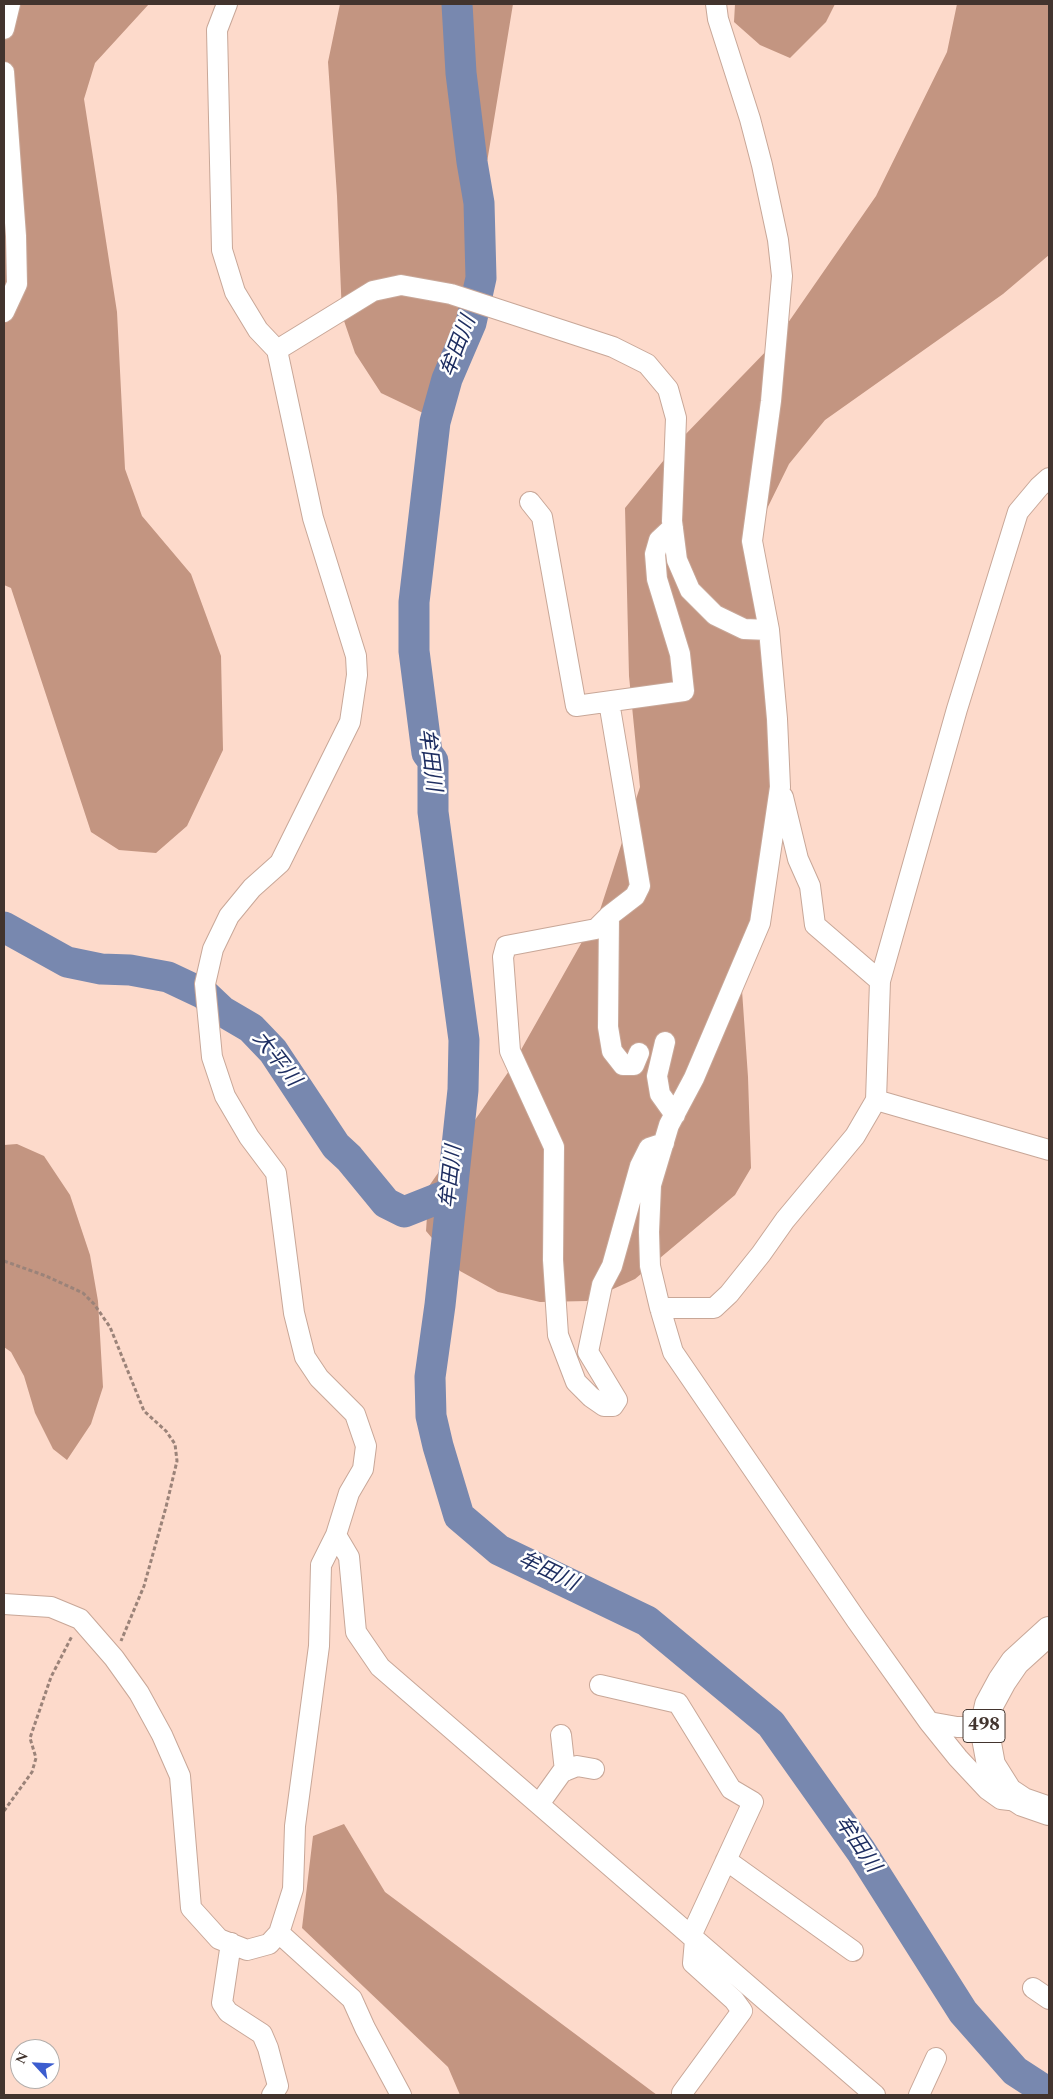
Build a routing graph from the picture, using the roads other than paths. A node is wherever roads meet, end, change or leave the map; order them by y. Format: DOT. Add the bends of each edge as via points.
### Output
graph roads {
  1 [pos="10,4"];
  2 [pos="227,4"];
  3 [pos="716,4"];
  4 [pos="4,29"];
  5 [pos="4,72"];
  6 [pos="4,312"];
  7 [pos="277,350"];
  8 [pos="1049,478"];
  9 [pos="530,502"];
  10 [pos="673,527"];
  11 [pos="769,630"];
  12 [pos="609,702"];
  13 [pos="780,787"];
  14 [pos="609,916"];
  15 [pos="880,981"];
  16 [pos="665,1042"];
  17 [pos="639,1052"];
  18 [pos="876,1100"];
  19 [pos="674,1115"];
  20 [pos="664,1143"];
  21 [pos="1049,1150"];
  22 [pos="660,1308"];
  23 [pos="336,1535"];
  24 [pos="4,1604"];
  25 [pos="1049,1631"];
  26 [pos="600,1686"];
  27 [pos="929,1722"];
  28 [pos="984,1727"];
  29 [pos="560,1736"];
  30 [pos="594,1769"];
  31 [pos="565,1771"];
  32 [pos="1023,1802"];
  33 [pos="538,1804"];
  34 [pos="1049,1811"];
  35 [pos="726,1860"];
  36 [pos="279,1933"];
  37 [pos="693,1938"];
  38 [pos="231,1943"];
  39 [pos="853,1951"];
  40 [pos="936,2058"];
  41 [pos="682,2093"];
  42 [pos="272,2095"];
  43 [pos="401,2095"];
  44 [pos="875,2095"];
  45 [pos="919,2095"];
  1 -- 4 [label="street"];
  2 -- 7 [label="street" via="217,30 216,55 222,250 235,292 258,330"];
  3 -- 11 [label="street" via="762,165 782,276 771,401 752,541"];
  5 -- 6 [label="street" via="17,284"];
  7 -- 10 [label="street" via="373,291 401,284 451,294 613,347 647,364 668,389 676,418"];
  7 -- 23 [label="street" via="313,518 356,656 355,697 350,722 280,863 252,888 230,916 213,948 205,984 212,1057 225,1096 249,1137 276,1173 294,1313 306,1357 318,1378 355,1414 366,1446 363,1469 349,1493"];
  8 -- 15 [label="street" via="1018,512 957,709"];
  9 -- 12 [label="street" via="542,516 576,706"];
  10 -- 11 [label="street" via="677,560 690,590 715,615 744,629"];
  10 -- 12 [label="street" via="659,540 655,554 657,578 680,654 684,691"];
  11 -- 13 [label="street"];
  12 -- 14 [label="street" via="640,886 635,896"];
  13 -- 15 [label="street" via="798,859 810,886 815,925"];
  13 -- 19 [label="street" via="760,923 694,1078"];
  14 -- 17 [label="street" via="608,1027 612,1051 623,1065 634,1065"];
  14 -- 20 [label="street" via="596,929 506,946 503,957 510,1051 554,1147 553,1260 558,1335 576,1382 604,1406 613,1406 617,1400 588,1352 602,1285 612,1266 640,1166 649,1148"];
  15 -- 18 [label="street"];
  16 -- 19 [label="street" via="657,1076 660,1094"];
  18 -- 21 [label="street"];
  18 -- 22 [label="street" via="855,1136 724,1299 714,1308"];
  19 -- 20 [label="street"];
  20 -- 22 [label="street" via="651,1185 649,1232 650,1266"];
  22 -- 27 [label="street" via="673,1352"];
  23 -- 33 [label="street" via="349,1557 356,1632 380,1667"];
  23 -- 36 [label="street" via="321,1565 319,1646 295,1826 293,1890"];
  24 -- 38 [label="street" via="51,1607 80,1619 114,1658 138,1693 180,1776 192,1908 219,1938"];
  25 -- 28 [label="highway, 498" via="1015,1662 1002,1680 989,1705"];
  26 -- 35 [label="street" via="678,1703 731,1789 753,1802"];
  27 -- 28 [label="street"];
  27 -- 32 [label="street" via="987,1789 1001,1799"];
  28 -- 32 [label="highway, 498" via="991,1765 1008,1792"];
  29 -- 31 [label="street"];
  30 -- 31 [label="street" via="577,1766"];
  31 -- 33 [label="street"];
  32 -- 34 [label="highway, 498"];
  33 -- 37 [label="street"];
  35 -- 37 [label="street"];
  35 -- 39 [label="street"];
  36 -- 38 [label="street" via="269,1944 247,1950"];
  36 -- 43 [label="street" via="352,1999"];
  37 -- 41 [label="street" via="693,1963 734,2000 742,2012"];
  37 -- 44 [label="street"];
  38 -- 42 [label="street" via="222,2003 228,2012 262,2034 278,2086"];
  40 -- 45 [label="street"];
}
